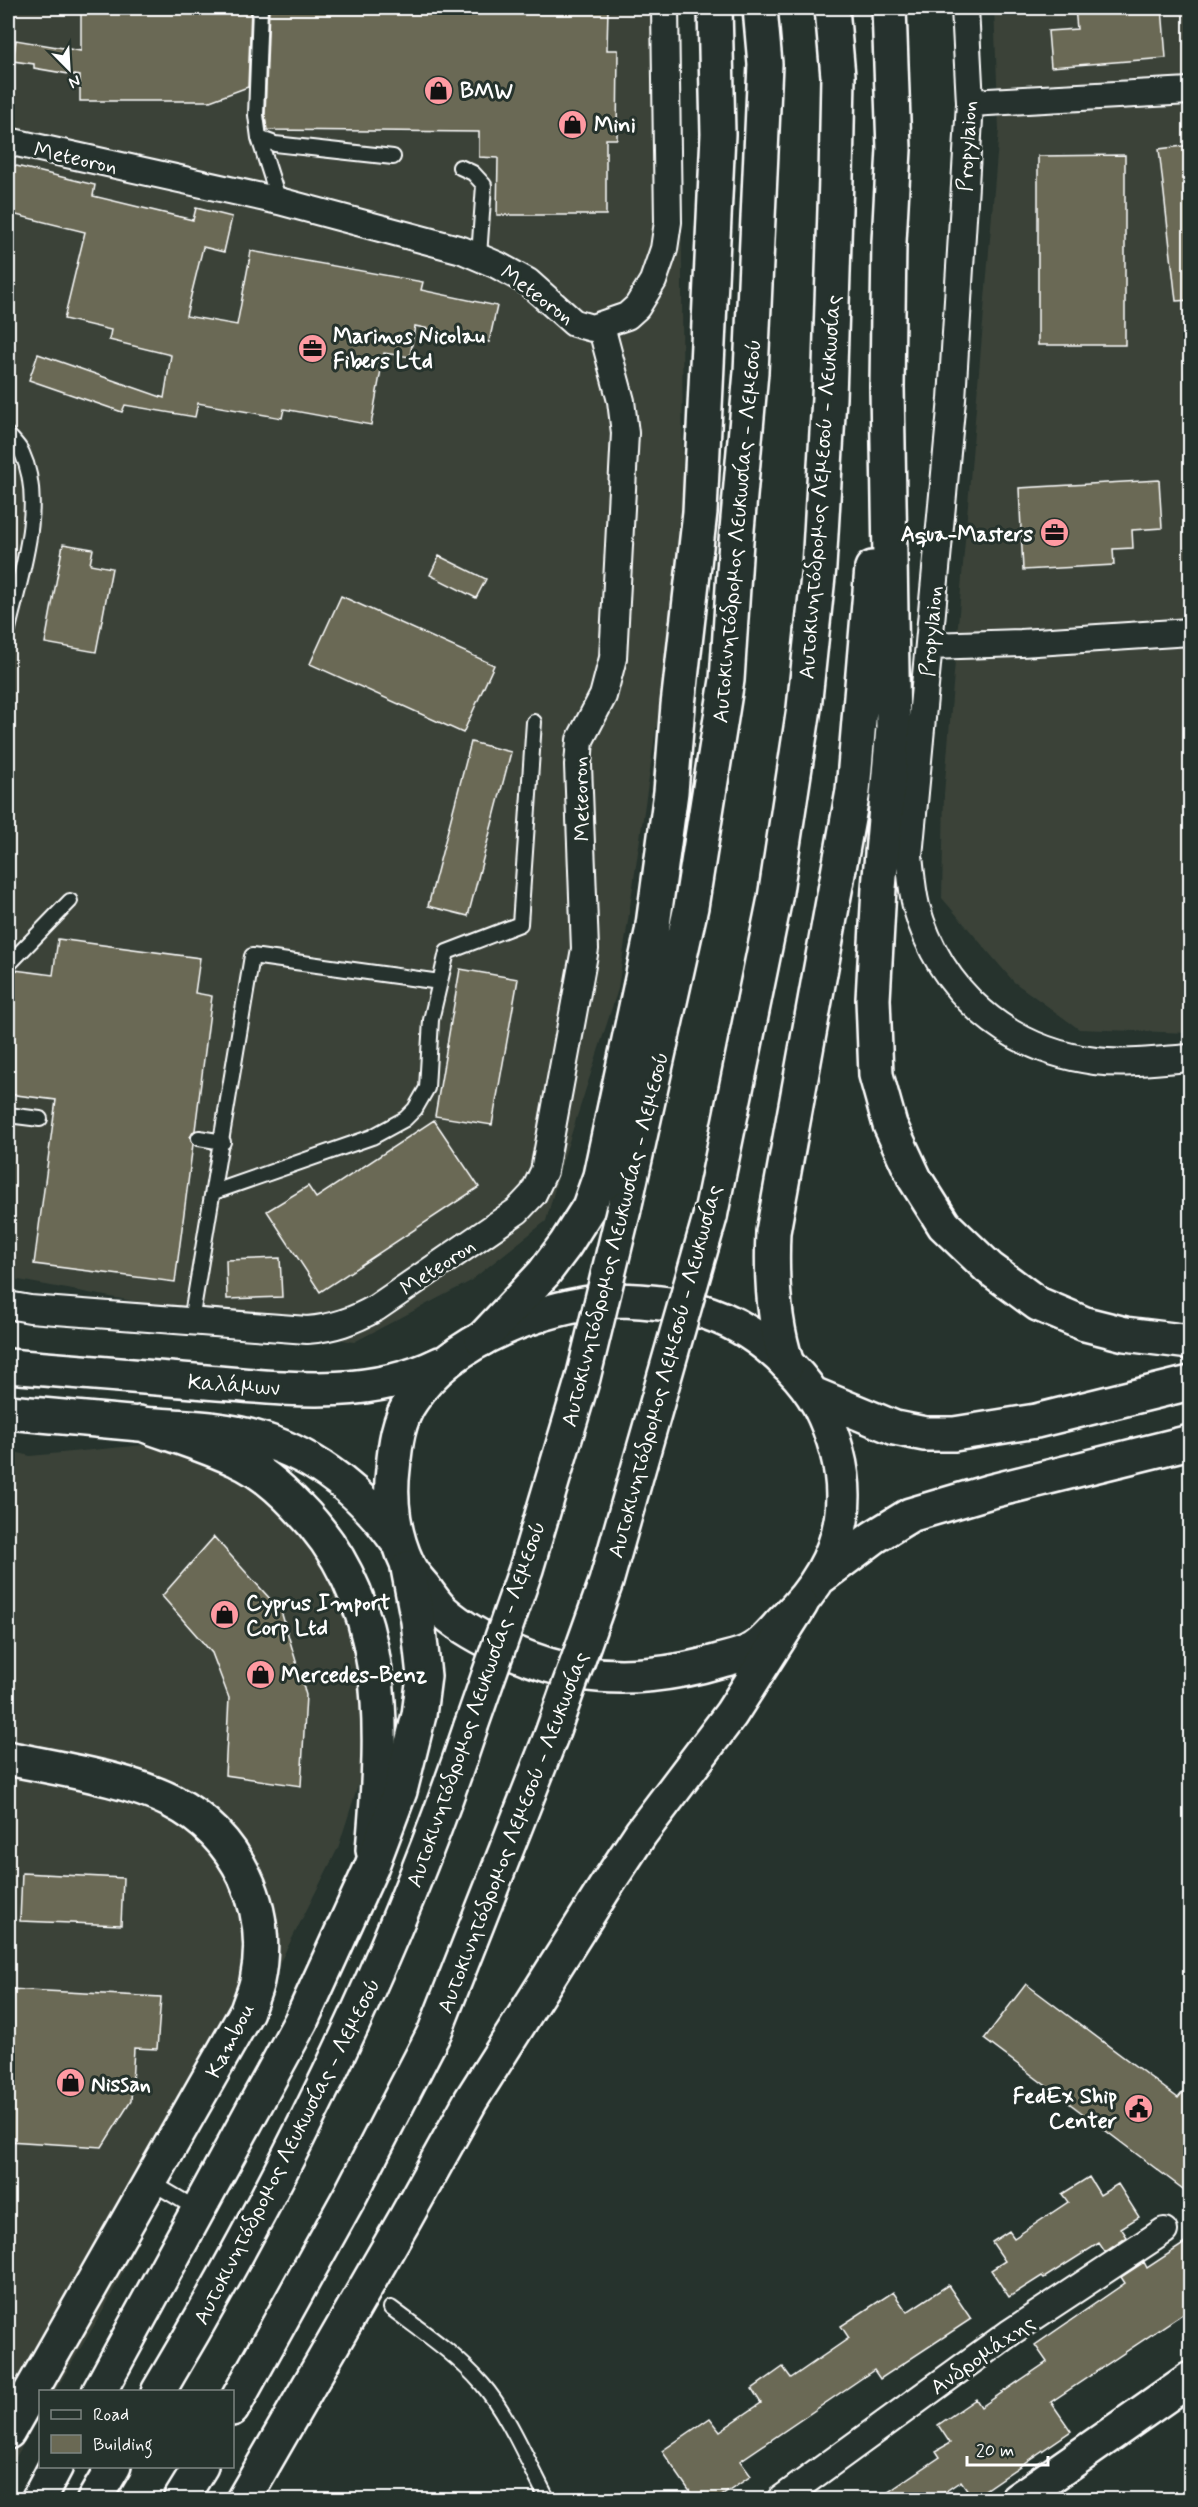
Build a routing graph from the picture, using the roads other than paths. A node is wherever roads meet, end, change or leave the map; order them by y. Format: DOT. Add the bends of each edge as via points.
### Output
graph roads {
  1 [pos="260,8"];
  2 [pos="665,8"];
  3 [pos="715,8"];
  4 [pos="760,8"];
  5 [pos="832,8"];
  6 [pos="889,8"];
  7 [pos="965,8"];
  8 [pos="1191,91"];
  9 [pos="970,103"];
  10 [pos="259,138"];
  11 [pos="8,141"];
  12 [pos="393,157"];
  13 [pos="460,168"];
  14 [pos="279,201"];
  15 [pos="479,256"];
  16 [pos="601,326"];
  17 [pos="887,387"];
  18 [pos="8,435"];
  19 [pos="8,629"];
  20 [pos="1191,632"];
  21 [pos="929,646"];
  22 [pos="534,722"];
  23 [pos="70,901"];
  24 [pos="8,965"];
  25 [pos="440,982"];
  26 [pos="1191,1058"];
  27 [pos="8,1115"];
  28 [pos="40,1119"];
  29 [pos="200,1138"];
  30 [pos="223,1142"];
  31 [pos="214,1192"];
  32 [pos="8,1305"];
  33 [pos="191,1321"];
  34 [pos="1191,1342"];
  35 [pos="468,1348"];
  36 [pos="788,1364"];
  37 [pos="8,1366"];
  38 [pos="1191,1383"];
  39 [pos="813,1394"];
  40 [pos="8,1412"];
  41 [pos="139,1423"];
  42 [pos="1191,1442"];
  43 [pos="405,1559"];
  44 [pos="820,1577"];
  45 [pos="801,1604"];
  46 [pos="8,1758"];
  47 [pos="372,1868"];
  48 [pos="151,2182"];
  49 [pos="190,2205"];
  50 [pos="1164,2231"];
  51 [pos="391,2308"];
  52 [pos="1191,2379"];
  53 [pos="100,2390"];
  54 [pos="159,2390"];
  55 [pos="234,2405"];
  56 [pos="8,2432"];
  57 [pos="55,2468"];
  58 [pos="113,2468"];
  59 [pos="200,2468"];
  60 [pos="811,2491"];
  61 [pos="38,2499"];
  62 [pos="94,2499"];
  63 [pos="180,2499"];
  64 [pos="243,2499"];
  65 [pos="548,2499"];
  66 [pos="780,2499"];
  67 [pos="1017,2499"];
  1 -- 10 [label="lane" via="256,115"];
  2 -- 16 [label="street" via="668,222 664,249 637,307 627,316"];
  3 -- 35 [label="main road" via="717,144 700,512 652,932 600,1176 589,1207 544,1274"];
  4 -- 54 [label="main road, Αυτοκινητόδρομος Λευκωσίας - Λεμεσού, bridge" via="765,64 751,372 727,680 691,907 583,1378 526,1569 387,1950 291,2148 206,2310"];
  5 -- 55 [label="main road, Αυτοκινητόδρομος Λεμεσού - Λευκωσίας, bridge" via="838,76 836,178 819,567 804,708 775,898 710,1217 606,1582 551,1736 435,2031 351,2194"];
  6 -- 17 [label="main road" via="894,149"];
  7 -- 9 [label="street, Propylaion"];
  8 -- 9 [label="street"];
  9 -- 21 [label="street, Propylaion" via="952,399"];
  10 -- 12 [label="lane" via="275,144"];
  10 -- 14 [label="lane"];
  11 -- 14 [label="street, Meteoron"];
  13 -- 15 [label="lane" via="473,173 484,185"];
  14 -- 15 [label="street, Meteoron"];
  15 -- 16 [label="street, Meteoron" via="528,282 574,323"];
  16 -- 33 [label="street, Meteoron" via="621,401 625,433 615,642 607,686 583,730 578,751 585,949 544,1171 533,1194 517,1211 355,1320 307,1330"];
  17 -- 34 [label="main road" via="893,728 873,999 876,1075 890,1125 915,1179 944,1224 988,1268 1038,1304 1085,1324 1125,1334"];
  17 -- 36 [label="main road" via="853,791 773,1232 772,1289"];
  18 -- 19 [label="lane" via="22,452 32,493 28,540"];
  20 -- 21 [label="street"];
  21 -- 26 [label="street, Propylaion" via="909,856 916,905 945,969 978,1011 999,1027 1046,1050 1119,1063"];
  22 -- 25 [label="lane" via="520,924 447,952"];
  23 -- 24 [label="lane"];
  25 -- 30 [label="lane" via="252,956"];
  25 -- 31 [label="lane" via="431,1020 427,1088 405,1119 372,1137"];
  27 -- 28 [label="lane"];
  29 -- 30 [label="lane"];
  30 -- 31 [label="lane"];
  31 -- 33 [label="lane"];
  32 -- 33 [label="street, Meteoron" via="30,1310"];
  35 -- 36 [label="main road, Καλάμων" via="525,1319 577,1304 658,1301 707,1312 744,1328"];
  35 -- 37 [label="main road, Καλάμων" via="414,1375 377,1385 306,1389"];
  35 -- 43 [label="main road" via="426,1381 410,1402 399,1429 390,1493"];
  36 -- 39 [label="main road, Καλάμων"];
  38 -- 39 [label="main road" via="1036,1421 954,1434 895,1428"];
  39 -- 44 [label="main road" via="837,1447 843,1474 840,1526"];
  40 -- 41 [label="main road, Καλάμων"];
  41 -- 43 [label="main road, Καλάμων" via="262,1439 298,1453 377,1514"];
  41 -- 47 [label="main road" via="238,1460 267,1478 313,1522 350,1576 369,1631 375,1663 379,1785"];
  42 -- 44 [label="main road" via="910,1515"];
  43 -- 45 [label="main road, Καλάμων" via="444,1612 476,1633 507,1650 582,1673 633,1675 695,1668 752,1651"];
  43 -- 47 [label="main road" via="424,1676 400,1791"];
  44 -- 45 [label="main road"];
  45 -- 64 [label="main road" via="731,1714 612,1877 471,2100"];
  46 -- 48 [label="main road, Kambou" via="140,1789 198,1817 236,1858 256,1904 259,1961 247,2011"];
  47 -- 53 [label="main road" via="301,2021"];
  48 -- 49 [label="lane"];
  48 -- 56 [label="main road, Kambou"];
  50 -- 60 [label="street, Ανδρομάχης" via="1011,2332"];
  51 -- 65 [label="lane" via="456,2357 484,2386"];
  52 -- 67 [label="main road"];
  57 -- 61 [label="main road"];
  58 -- 62 [label="main road"];
  59 -- 63 [label="main road"];
  60 -- 66 [label="street, Ανδρομάχης"];
}
